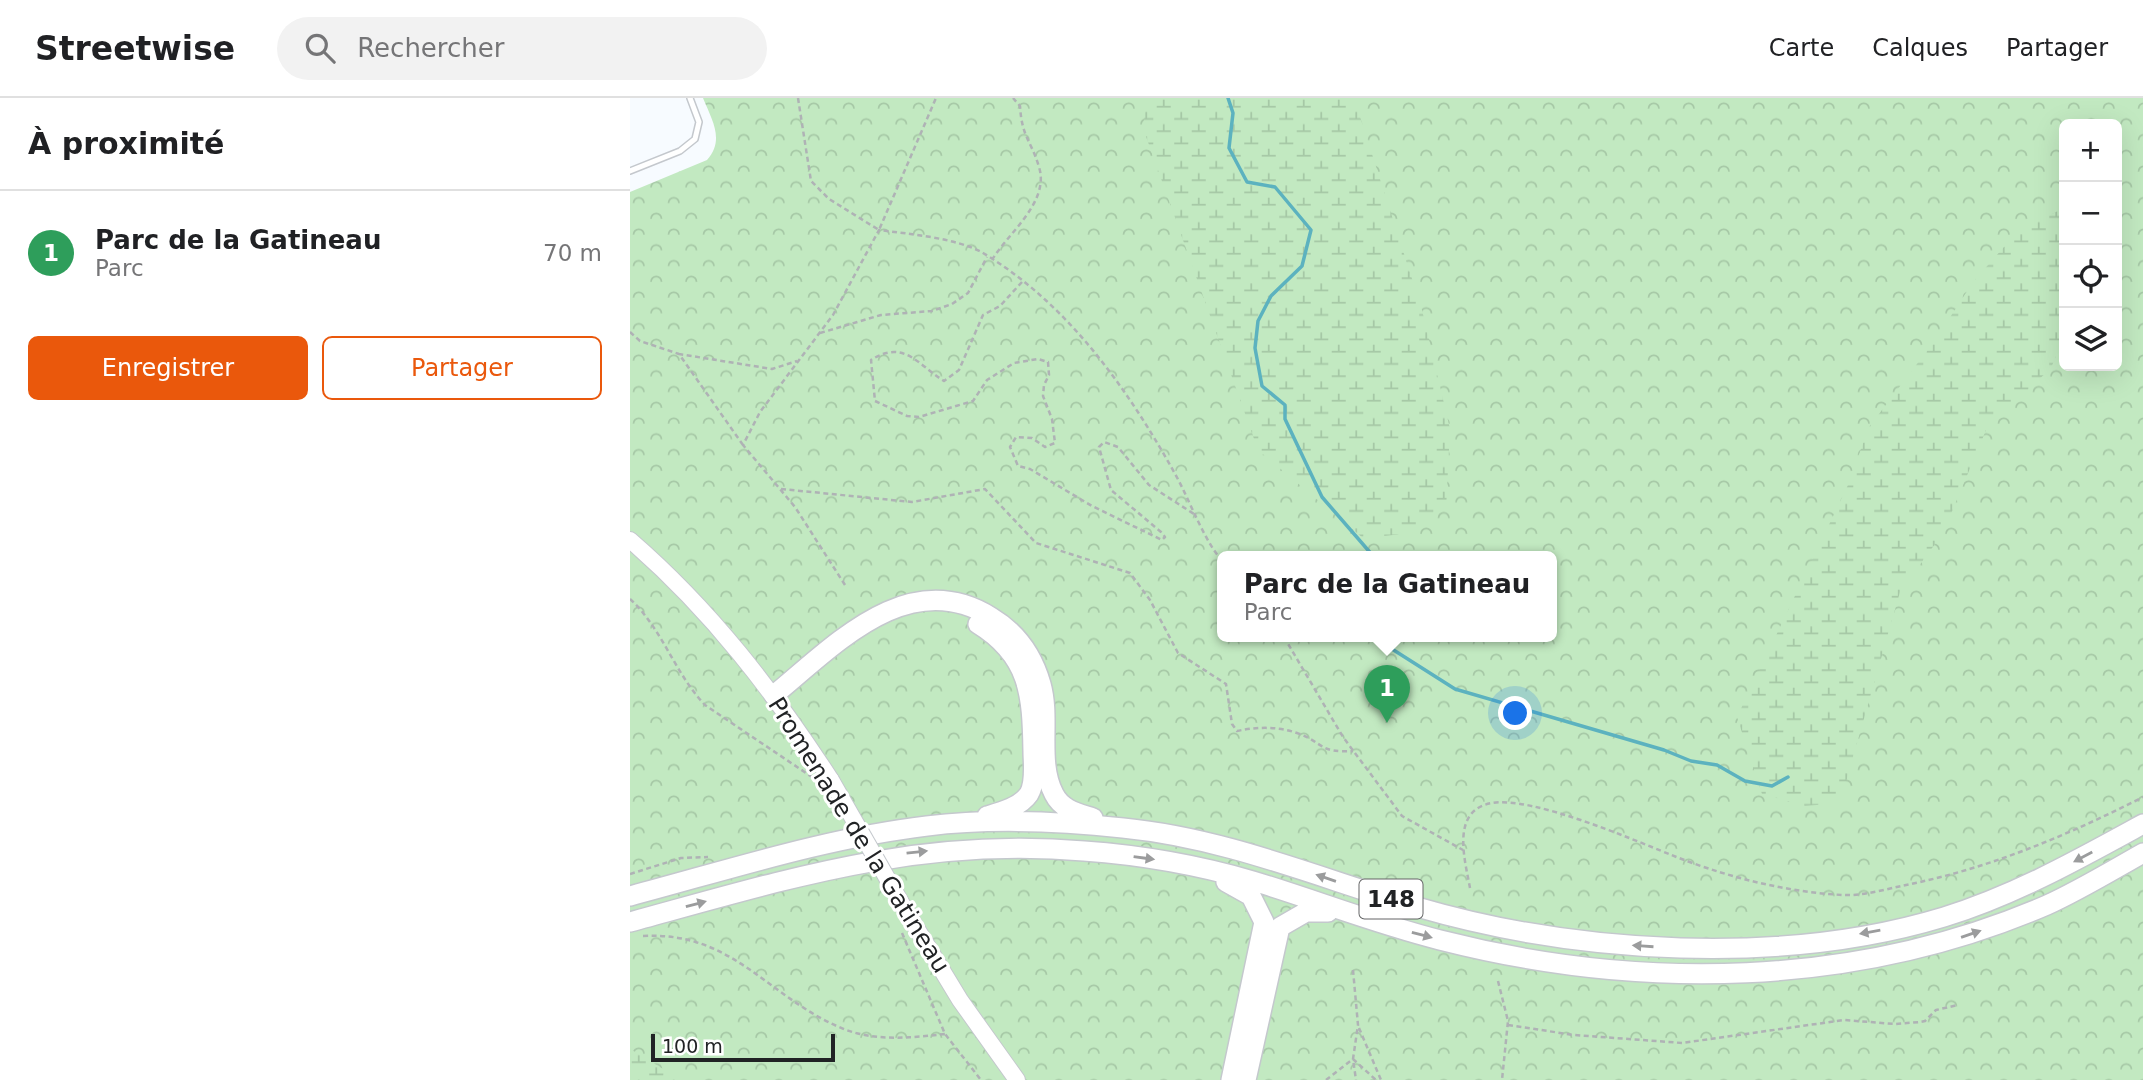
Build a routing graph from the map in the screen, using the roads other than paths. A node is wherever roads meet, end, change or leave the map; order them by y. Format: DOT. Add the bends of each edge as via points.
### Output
graph roads {
  1 [pos="690,98"];
  2 [pos="630,172"];
  3 [pos="630,540"];
  4 [pos="777,700"];
  5 [pos="951,823"];
  6 [pos="2143,824"];
  7 [pos="1124,828"];
  8 [pos="2143,853"];
  9 [pos="2143,860"];
  10 [pos="1197,867"];
  11 [pos="2084,887"];
  12 [pos="630,897"];
  13 [pos="1357,917"];
  14 [pos="634,929"];
  15 [pos="1017,1080"];
  16 [pos="1231,1080"];
  17 [pos="1246,1080"];
  1 -- 2 [label="lane" via="699,122 695,139"];
  3 -- 4 [label="street, Promenade de la Gatineau" via="688,593"];
  4 -- 5 [label="highway" via="863,637 897,619 946,614 987,629 1013,655 1029,687 1032,786 1014,806"];
  4 -- 7 [label="highway" via="858,626 885,610 932,601 973,607 1008,629 1036,669 1045,702 1048,775 1058,801 1074,812"];
  4 -- 15 [label="street, Promenade de la Gatineau, bridge" via="831,780 961,1000"];
  5 -- 7 [label="highway, 148"];
  5 -- 12 [label="highway, 148" via="825,844"];
  6 -- 7 [label="highway, 148, one-way" via="2050,874 1943,917 1832,939 1717,948 1642,946 1506,928 1418,907 1244,851"];
  8 -- 11 [label="highway, 148"];
  9 -- 11 [label="highway"];
  10 -- 13 [label="highway, 148" via="1251,880"];
  14 -- 10 [label="highway, 148, one-way" via="843,865 937,850 1082,850"];
  10 -- 16 [label="highway" via="1251,896 1264,922"];
  13 -- 11 [label="highway, 148, one-way" via="1540,960 1735,974 1841,965 1936,945"];
  13 -- 17 [label="highway" via="1306,912 1280,926"];
}
